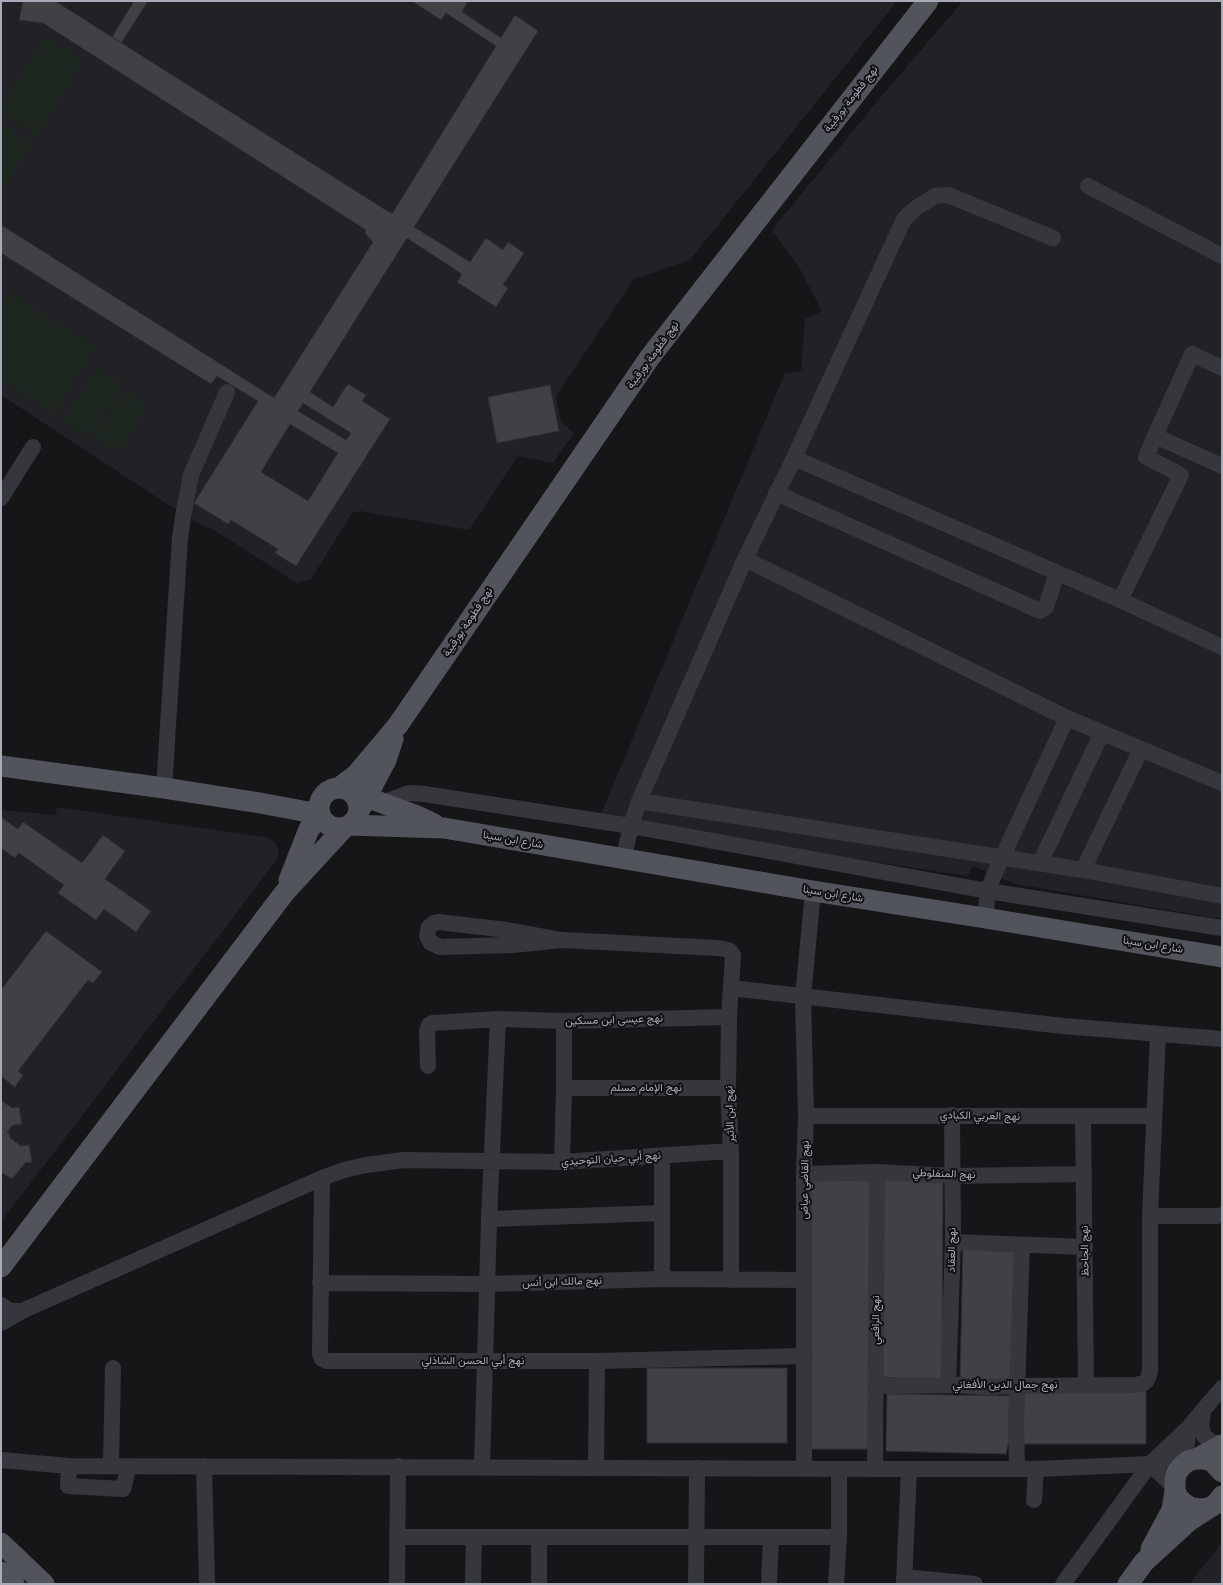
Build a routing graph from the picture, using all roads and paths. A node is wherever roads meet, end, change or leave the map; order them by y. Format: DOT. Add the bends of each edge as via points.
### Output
graph roads {
  1 [pos="928,1"];
  2 [pos="1088,186"];
  3 [pos="1052,238"];
  4 [pos="1222,256"];
  5 [pos="1222,368"];
  6 [pos="227,392"];
  7 [pos="1155,436"];
  8 [pos="33,447"];
  9 [pos="794,458"];
  10 [pos="1222,466"];
  11 [pos="776,493"];
  12 [pos="1,498"];
  13 [pos="745,559"];
  14 [pos="1057,573"];
  15 [pos="1120,600"];
  16 [pos="1222,647"];
  17 [pos="1067,718"];
  18 [pos="398,725"];
  19 [pos="1102,733"];
  20 [pos="1141,749"];
  21 [pos="1,766"];
  22 [pos="1222,783"];
  23 [pos="164,788"];
  24 [pos="639,801"];
  25 [pos="260,803"];
  26 [pos="352,804"];
  27 [pos="320,815"];
  28 [pos="631,826"];
  29 [pos="444,828"];
  30 [pos="1003,856"];
  31 [pos="624,860"];
  32 [pos="1040,864"];
  33 [pos="1083,870"];
  34 [pos="813,891"];
  35 [pos="988,891"];
  36 [pos="285,892"];
  37 [pos="1222,896"];
  38 [pos="985,918"];
  39 [pos="1222,928"];
  40 [pos="562,940"];
  41 [pos="1222,957"];
  42 [pos="731,988"];
  43 [pos="803,996"];
  44 [pos="729,1017"];
  45 [pos="498,1019"];
  46 [pos="564,1021"];
  47 [pos="1158,1034"];
  48 [pos="1222,1039"];
  49 [pos="428,1066"];
  50 [pos="564,1088"];
  51 [pos="728,1088"];
  52 [pos="952,1115"];
  53 [pos="806,1116"];
  54 [pos="1154,1116"];
  55 [pos="1083,1117"];
  56 [pos="731,1152"];
  57 [pos="662,1156"];
  58 [pos="492,1162"];
  59 [pos="562,1162"];
  60 [pos="877,1172"];
  61 [pos="804,1174"];
  62 [pos="1084,1174"];
  63 [pos="953,1176"];
  64 [pos="322,1178"];
  65 [pos="662,1213"];
  66 [pos="1222,1215"];
  67 [pos="1150,1216"];
  68 [pos="489,1219"];
  69 [pos="953,1242"];
  70 [pos="1022,1245"];
  71 [pos="1085,1247"];
  72 [pos="1,1266"];
  73 [pos="662,1280"];
  74 [pos="731,1280"];
  75 [pos="804,1280"];
  76 [pos="320,1284"];
  77 [pos="487,1284"];
  78 [pos="1,1305"];
  79 [pos="22,1312"];
  80 [pos="1,1322"];
  81 [pos="805,1356"];
  82 [pos="485,1361"];
  83 [pos="597,1361"];
  84 [pos="113,1368"];
  85 [pos="875,1384"];
  86 [pos="948,1385"];
  87 [pos="1086,1385"];
  88 [pos="1017,1386"];
  89 [pos="1222,1388"];
  90 [pos="1203,1411"];
  91 [pos="1189,1427"];
  92 [pos="1222,1444"];
  93 [pos="1,1460"];
  94 [pos="1192,1460"];
  95 [pos="1150,1464"];
  96 [pos="69,1466"];
  97 [pos="111,1466"];
  98 [pos="128,1466"];
  99 [pos="204,1466"];
  100 [pos="398,1466"];
  101 [pos="482,1467"];
  102 [pos="596,1468"];
  103 [pos="697,1468"];
  104 [pos="804,1468"];
  105 [pos="839,1468"];
  106 [pos="875,1469"];
  107 [pos="909,1469"];
  108 [pos="1017,1469"];
  109 [pos="1036,1469"];
  110 [pos="1222,1472"];
  111 [pos="1175,1489"];
  112 [pos="1034,1500"];
  113 [pos="1216,1502"];
  114 [pos="397,1537"];
  115 [pos="474,1537"];
  116 [pos="539,1537"];
  117 [pos="696,1537"];
  118 [pos="771,1537"];
  119 [pos="839,1537"];
  120 [pos="1,1543"];
  121 [pos="1144,1562"];
  122 [pos="1,1572"];
  123 [pos="904,1580"];
  124 [pos="14,1584"];
  125 [pos="44,1584"];
  126 [pos="207,1584"];
  127 [pos="397,1584"];
  128 [pos="473,1584"];
  129 [pos="539,1584"];
  130 [pos="696,1584"];
  131 [pos="769,1584"];
  132 [pos="836,1584"];
  133 [pos="975,1584"];
  134 [pos="1063,1584"];
  135 [pos="1128,1584"];
  1 -- 18 [label="main road, نهج فطومة بورقيبة" via="650,357"];
  2 -- 4 [label="street"];
  3 -- 9 [label="street" via="948,195 935,196 904,218"];
  5 -- 7 [label="street" via="1192,354"];
  6 -- 23 [label="street" via="191,475 183,517"];
  7 -- 10 [label="street"];
  7 -- 15 [label="street" via="1146,457 1181,475"];
  8 -- 12 [label="street"];
  9 -- 11 [label="street"];
  9 -- 14 [label="street"];
  11 -- 13 [label="street"];
  11 -- 14 [label="street" via="1040,611 1046,606"];
  13 -- 17 [label="street"];
  13 -- 24 [label="street"];
  14 -- 15 [label="street"];
  15 -- 16 [label="street"];
  17 -- 19 [label="street"];
  17 -- 30 [label="street"];
  18 -- 26 [label="main road, نهج فطومة بورقيبة" via="386,760"];
  18 -- 26 [label="main road, نهج فطومة بورقيبة" via="356,775"];
  19 -- 20 [label="street"];
  19 -- 32 [label="street"];
  20 -- 22 [label="street"];
  20 -- 33 [label="street"];
  21 -- 23 [label="main road"];
  23 -- 25 [label="main road"];
  24 -- 28 [label="street"];
  24 -- 30 [label="street"];
  25 -- 26 [label="main road" via="306,799"];
  25 -- 27 [label="main road"];
  26 -- 27 [label="main road" via="318,807"];
  26 -- 27 [label="main road" via="339,828 328,825"];
  26 -- 28 [label="street" via="409,793"];
  26 -- 29 [label="main road"];
  26 -- 29 [label="main road" via="415,814"];
  26 -- 36 [label="main road"];
  27 -- 36 [label="main road" via="310,829"];
  28 -- 31 [label="street"];
  28 -- 35 [label="street"];
  29 -- 31 [label="main road, شارع ابن سينا"];
  30 -- 32 [label="street"];
  30 -- 35 [label="street"];
  31 -- 34 [label="main road, شارع ابن سينا"];
  32 -- 33 [label="street"];
  33 -- 37 [label="street"];
  34 -- 38 [label="main road, شارع ابن سينا"];
  34 -- 43 [label="street, نهج القاضي عياض"];
  35 -- 38 [label="street"];
  35 -- 39 [label="street"];
  36 -- 72 [label="main road"];
  38 -- 41 [label="main road, شارع ابن سينا"];
  40 -- 40 [label="street" via="513,945 440,947 430,942 428,936 429,927 438,922"];
  40 -- 42 [label="street, نهج ابن الأثير" via="729,950 732,955"];
  42 -- 43 [label="street"];
  42 -- 44 [label="street, نهج ابن الأثير"];
  43 -- 47 [label="street" via="1063,1026"];
  43 -- 53 [label="street, نهج القاضي عياض"];
  44 -- 46 [label="street, نهج عيسى ابن مسكين"];
  44 -- 51 [label="street, نهج ابن الأثير"];
  45 -- 46 [label="street, نهج عيسى ابن مسكين"];
  45 -- 49 [label="street, نهج عيسى ابن مسكين" via="429,1025"];
  45 -- 58 [label="street"];
  46 -- 50 [label="street"];
  47 -- 48 [label="street"];
  47 -- 54 [label="street"];
  50 -- 51 [label="street, نهج الإمام مسلم"];
  50 -- 59 [label="street"];
  51 -- 56 [label="street, نهج ابن الأثير"];
  52 -- 53 [label="street, نهج العربي الكبادي"];
  52 -- 55 [label="street, نهج العربي الكبادي"];
  52 -- 63 [label="street, نهج العقاد"];
  53 -- 61 [label="street, نهج القاضي عياض"];
  54 -- 55 [label="street, نهج العربي الكبادي"];
  54 -- 67 [label="street"];
  55 -- 62 [label="street, نهج الجاحظ"];
  56 -- 57 [label="street, نهج أبي حيان التوحيدي"];
  56 -- 74 [label="street, نهج ابن الأثير"];
  57 -- 59 [label="street, نهج أبي حيان التوحيدي"];
  57 -- 65 [label="street"];
  58 -- 59 [label="street, نهج أبي حيان التوحيدي"];
  58 -- 64 [label="street, نهج أبي حيان التوحيدي" via="398,1161 366,1165"];
  58 -- 68 [label="street"];
  60 -- 61 [label="street, نهج المنفلوطي"];
  60 -- 63 [label="street, نهج المنفلوطي"];
  60 -- 85 [label="street, نهج الرافعي"];
  61 -- 75 [label="street, نهج القاضي عياض"];
  62 -- 63 [label="street, نهج المنفلوطي"];
  62 -- 71 [label="street, نهج الجاحظ"];
  63 -- 69 [label="street, نهج العقاد"];
  64 -- 76 [label="street, نهج أبي الحسن الشاذلي"];
  64 -- 79 [label="street, نهج أبي حيان التوحيدي"];
  65 -- 68 [label="street"];
  65 -- 73 [label="street"];
  66 -- 67 [label="street"];
  67 -- 87 [label="street, نهج جمال الدين الأفغاني" via="1150,1372 1147,1380 1140,1385"];
  68 -- 77 [label="street"];
  69 -- 70 [label="street"];
  69 -- 86 [label="street, نهج العقاد"];
  70 -- 71 [label="street"];
  70 -- 88 [label="street"];
  71 -- 87 [label="street, نهج الجاحظ"];
  73 -- 74 [label="street, نهج مالك ابن أنس"];
  73 -- 77 [label="street, نهج مالك ابن أنس"];
  74 -- 75 [label="street, نهج مالك ابن أنس"];
  75 -- 81 [label="street, نهج القاضي عياض"];
  76 -- 77 [label="street, نهج مالك ابن أنس"];
  76 -- 82 [label="street, نهج أبي الحسن الشاذلي" via="320,1354 327,1361"];
  77 -- 82 [label="street"];
  78 -- 79 [label="street" via="10,1311"];
  79 -- 80 [label="street, نهج أبي حيان التوحيدي"];
  81 -- 83 [label="street, نهج أبي الحسن الشاذلي"];
  81 -- 104 [label="street, نهج القاضي عياض"];
  82 -- 83 [label="street, نهج أبي الحسن الشاذلي"];
  82 -- 101 [label="street"];
  83 -- 102 [label="street"];
  84 -- 97 [label="street"];
  85 -- 86 [label="street, نهج جمال الدين الأفغاني"];
  85 -- 106 [label="street, نهج الرافعي"];
  86 -- 88 [label="street, نهج جمال الدين الأفغاني"];
  87 -- 88 [label="street, نهج جمال الدين الأفغاني"];
  88 -- 108 [label="street"];
  89 -- 90 [label="street"];
  90 -- 91 [label="street"];
  90 -- 92 [label="street" via="1201,1427 1204,1436"];
  91 -- 94 [label="street" via="1186,1449"];
  91 -- 95 [label="street"];
  92 -- 94 [label="main road"];
  93 -- 96 [label="street"];
  94 -- 95 [label="street" via="1174,1457"];
  94 -- 110 [label="main road" via="1212,1461"];
  94 -- 111 [label="main road" via="1177,1472"];
  95 -- 109 [label="street"];
  95 -- 111 [label="street"];
  95 -- 134 [label="street"];
  96 -- 97 [label="street"];
  96 -- 98 [label="street" via="68,1486 123,1489"];
  97 -- 98 [label="street"];
  98 -- 99 [label="street"];
  99 -- 100 [label="street"];
  99 -- 126 [label="street"];
  100 -- 101 [label="street"];
  100 -- 114 [label="street"];
  101 -- 102 [label="street"];
  102 -- 103 [label="street"];
  103 -- 104 [label="street"];
  103 -- 117 [label="street"];
  104 -- 105 [label="street"];
  105 -- 106 [label="street"];
  105 -- 119 [label="street"];
  106 -- 107 [label="street"];
  107 -- 108 [label="street"];
  107 -- 123 [label="street"];
  108 -- 109 [label="street"];
  109 -- 112 [label="street"];
  111 -- 113 [label="main road" via="1179,1499 1192,1508 1201,1509"];
  111 -- 121 [label="main road" via="1172,1510"];
  113 -- 121 [label="main road" via="1189,1521"];
  114 -- 115 [label="street"];
  114 -- 127 [label="street"];
  115 -- 116 [label="street"];
  115 -- 128 [label="street"];
  116 -- 117 [label="street"];
  116 -- 129 [label="street"];
  117 -- 118 [label="street"];
  117 -- 130 [label="street"];
  118 -- 119 [label="street"];
  118 -- 131 [label="street"];
  119 -- 132 [label="street"];
  120 -- 125 [label="main road"];
  121 -- 135 [label="main road"];
  122 -- 124 [label="main road"];
  123 -- 133 [label="street"];
}
